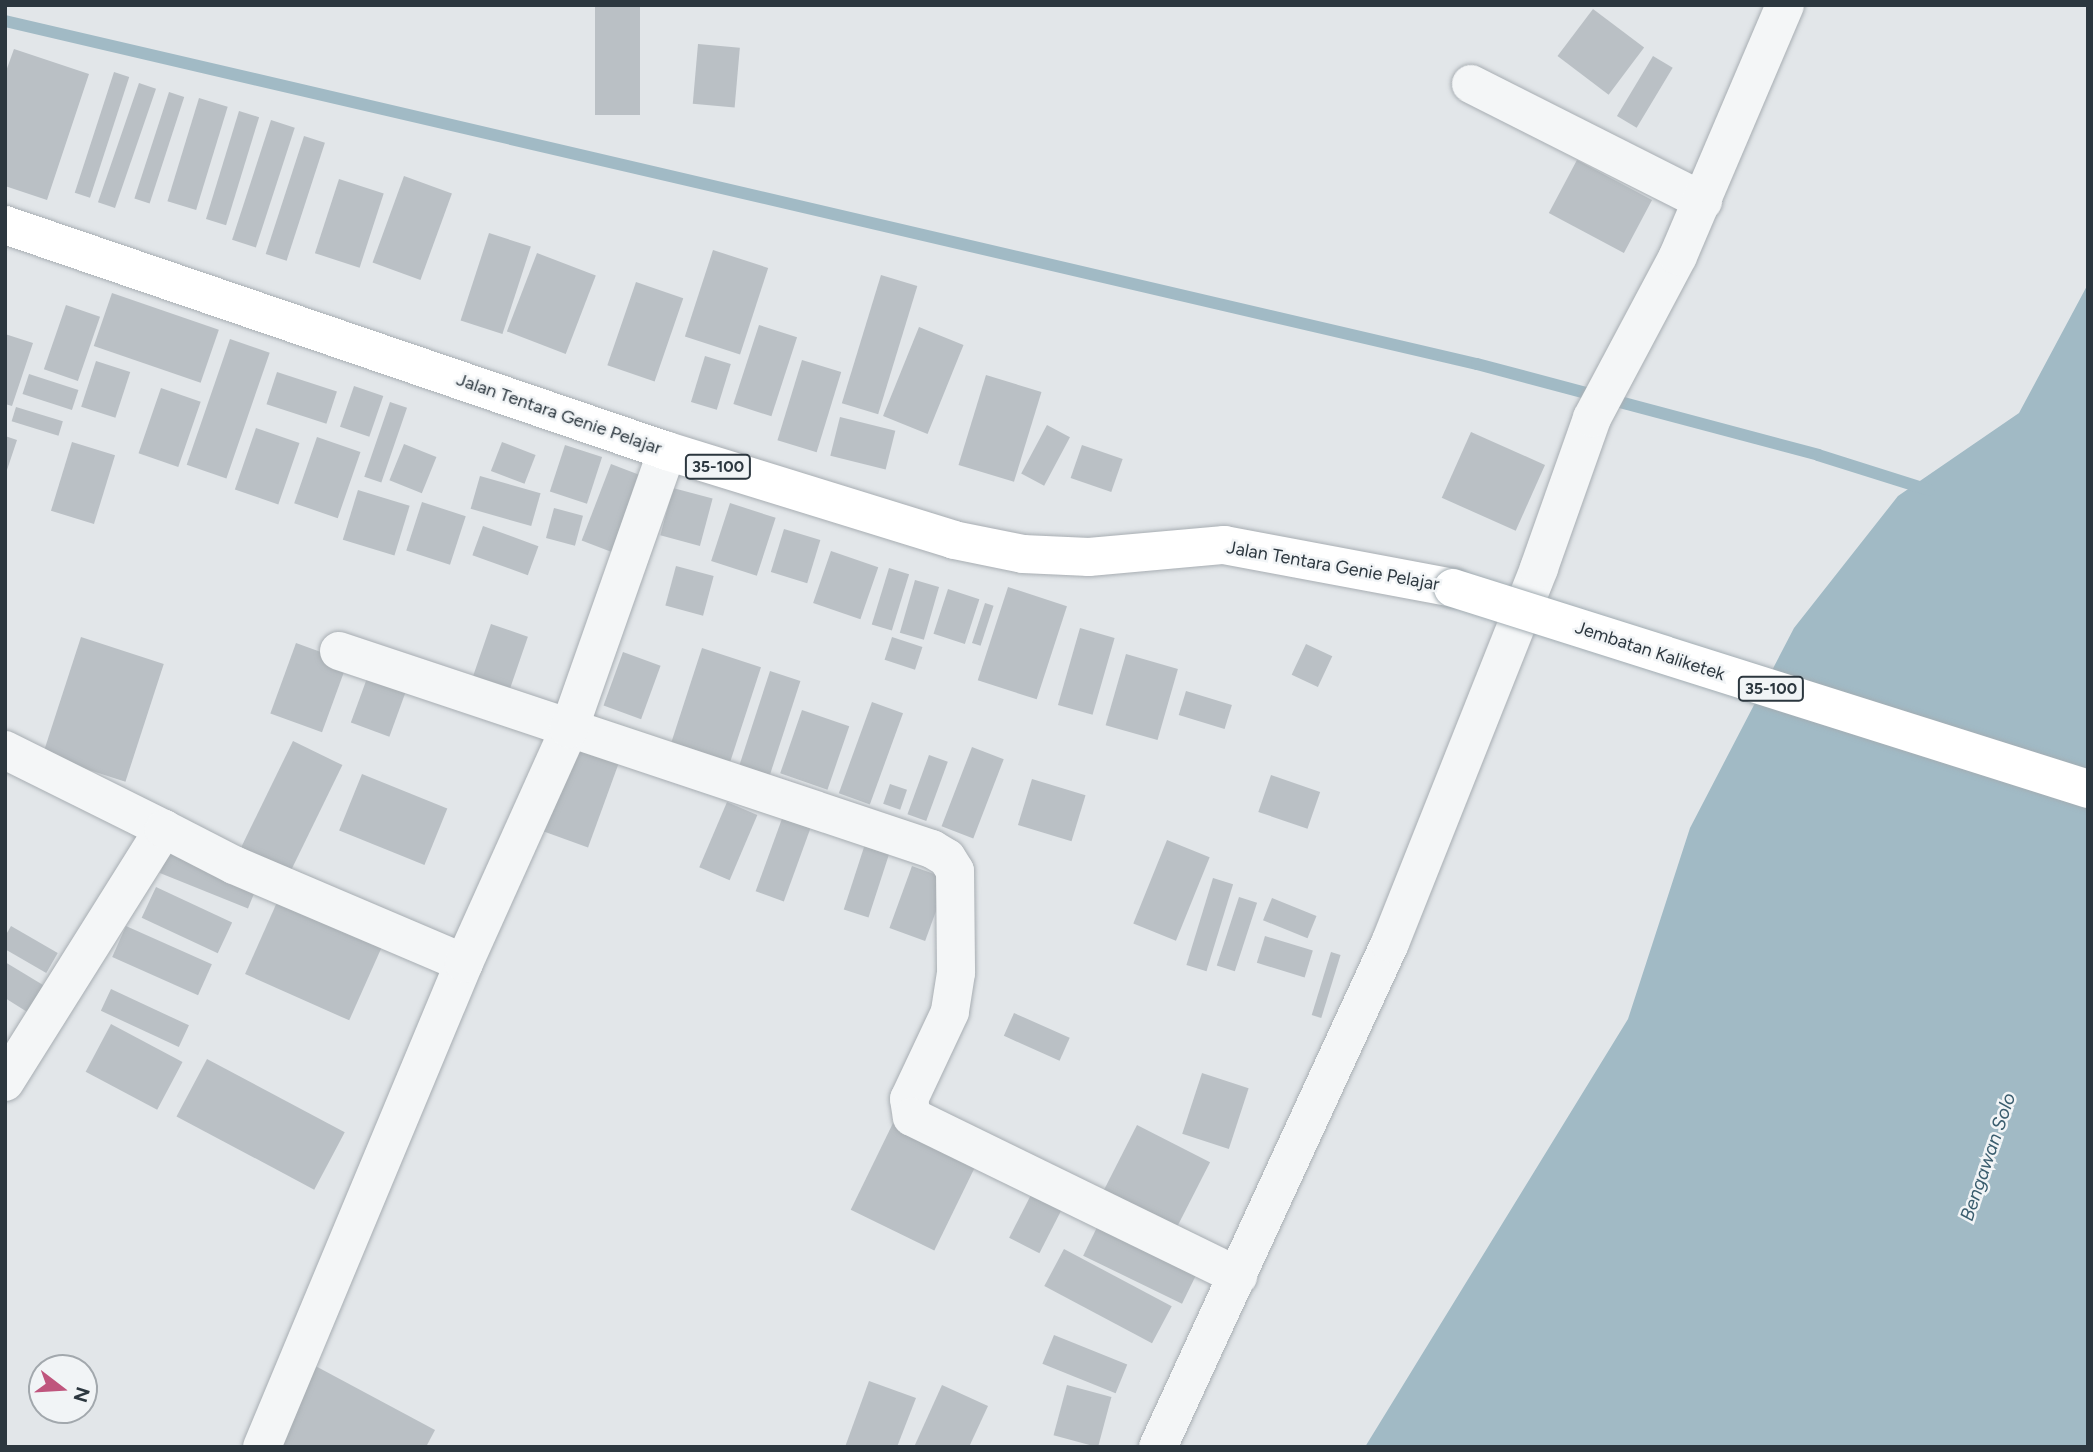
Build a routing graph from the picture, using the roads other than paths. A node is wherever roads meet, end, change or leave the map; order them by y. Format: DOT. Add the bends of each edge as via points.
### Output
graph roads {
  1 [pos="1785,5"];
  2 [pos="1471,83"];
  3 [pos="1703,201"];
  4 [pos="5,225"];
  5 [pos="667,451"];
  6 [pos="1453,588"];
  7 [pos="339,650"];
  8 [pos="569,730"];
  9 [pos="5,750"];
  10 [pos="2088,789"];
  11 [pos="164,829"];
  12 [pos="464,963"];
  13 [pos="5,1082"];
  14 [pos="1238,1276"];
  15 [pos="261,1447"];
  16 [pos="1158,1447"];
  1 -- 3 [label="street"];
  2 -- 3 [label="street"];
  3 -- 14 [label="street" via="1592,418 1539,568 1390,943"];
  4 -- 5 [label="main road, Jalan Tentara Genie Pelajar / 35-100"];
  5 -- 6 [label="main road, Jalan Tentara Genie Pelajar / 35-100" via="954,540 1023,554 1089,557 1224,545"];
  5 -- 8 [label="street"];
  6 -- 10 [label="main road, Jembatan Kaliketek / 35-100, bridge"];
  7 -- 8 [label="street"];
  8 -- 12 [label="street"];
  8 -- 14 [label="street" via="932,849 947,858 955,871 956,972 950,1012 909,1099 912,1117"];
  9 -- 11 [label="street"];
  11 -- 12 [label="street" via="234,865"];
  11 -- 13 [label="street"];
  12 -- 15 [label="street"];
  14 -- 16 [label="street"];
}
